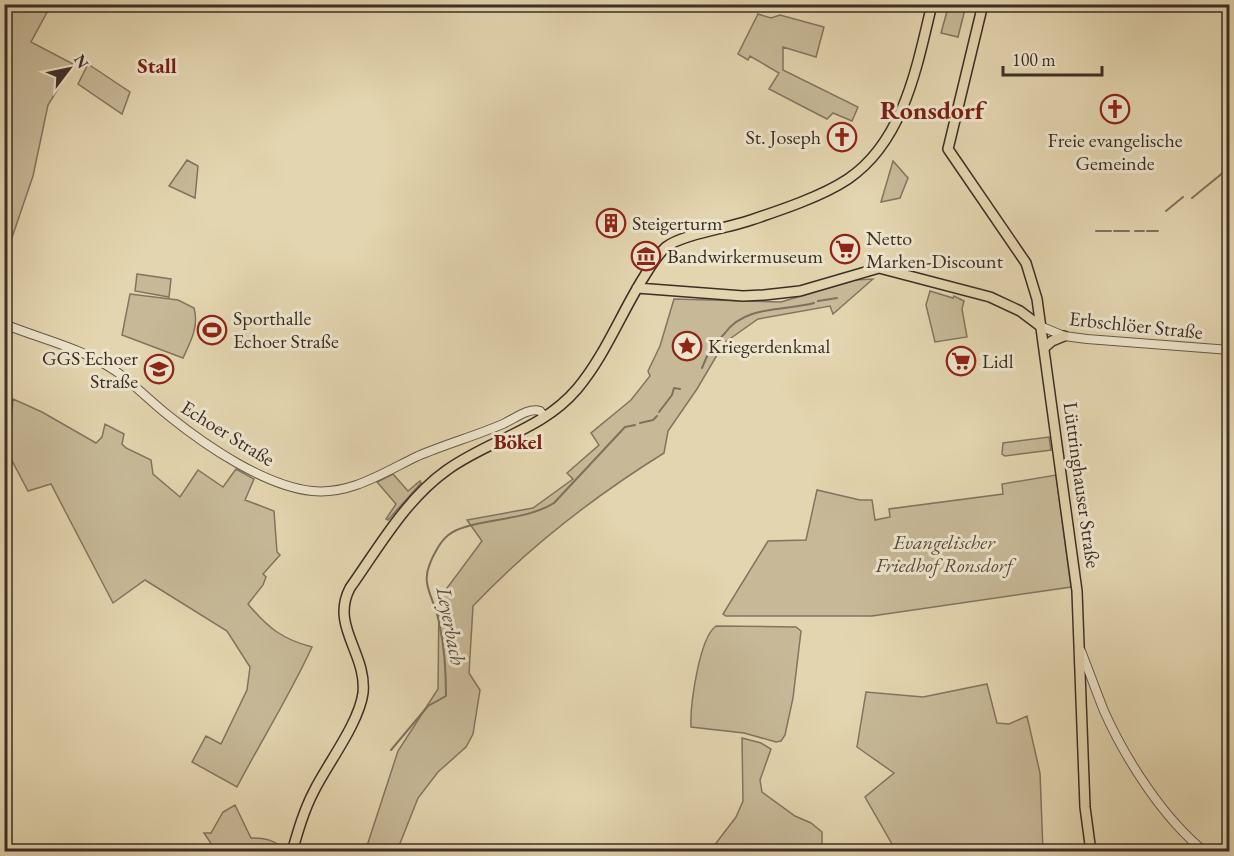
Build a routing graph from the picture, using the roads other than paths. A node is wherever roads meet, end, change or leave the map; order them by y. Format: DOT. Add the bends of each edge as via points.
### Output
graph roads {
  1 [pos="932,4"];
  2 [pos="982,4"];
  3 [pos="637,288"];
  4 [pos="4,324"];
  5 [pos="1041,326"];
  6 [pos="1064,336"];
  7 [pos="1045,347"];
  8 [pos="1230,350"];
  9 [pos="545,417"];
  10 [pos="1081,651"];
  11 [pos="292,852"];
  12 [pos="1090,852"];
  13 [pos="1205,852"];
  1 -- 3 [label="main road" via="899,118 870,160 845,181 769,214 670,245"];
  2 -- 5 [label="main road, Lüttringhauser Straße" via="948,149 1026,263"];
  3 -- 5 [label="main road" via="764,295 800,291 879,268 990,297"];
  3 -- 9 [label="main road" via="589,372 568,398"];
  4 -- 9 [label="street, Echoer Straße" via="101,362 171,418 245,468 270,480 312,491 355,487 418,456 531,410 540,411"];
  5 -- 6 [label="street, Erbschlöer Straße"];
  5 -- 7 [label="main road, Lüttringhauser Straße"];
  6 -- 7 [label="main road"];
  6 -- 8 [label="street, Erbschlöer Straße"];
  7 -- 10 [label="main road, Lüttringhauser Straße" via="1073,551"];
  9 -- 11 [label="main road" via="462,460 436,478 399,518 350,588 343,603 343,618 360,664 362,699 313,792"];
  10 -- 12 [label="main road, Lüttringhauser Straße"];
  10 -- 13 [label="street" via="1107,717 1146,786 1180,829"];
}
